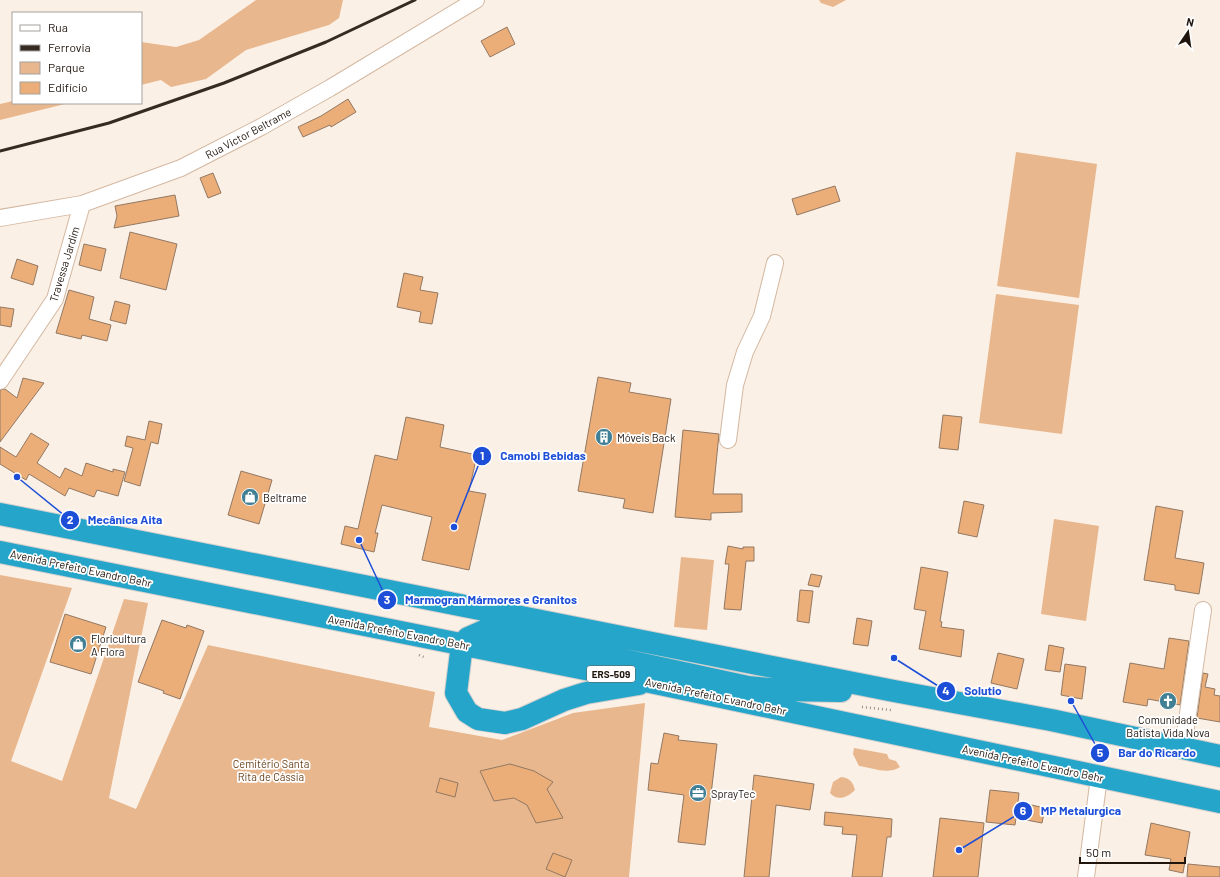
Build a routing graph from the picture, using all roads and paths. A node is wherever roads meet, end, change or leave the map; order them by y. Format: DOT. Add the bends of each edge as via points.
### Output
graph roads {
  1 [pos="476,0"];
  2 [pos="82,204"];
  3 [pos="0,218"];
  4 [pos="776,263"];
  5 [pos="0,382"];
  6 [pos="728,440"];
  7 [pos="0,514"];
  8 [pos="0,552"];
  9 [pos="1203,610"];
  10 [pos="462,644"];
  11 [pos="650,682"];
  12 [pos="894,691"];
  13 [pos="1183,748"];
  14 [pos="1220,756"];
  15 [pos="1098,777"];
  16 [pos="1220,802"];
  17 [pos="1086,877"];
  1 -- 2 [label="street, Rua Victor Beltrame" via="261,127 181,168"];
  2 -- 3 [label="street, Rua Victor Beltrame"];
  2 -- 5 [label="street, Travessa Jardim" via="55,299"];
  4 -- 6 [label="street" via="762,316 745,352 735,385"];
  7 -- 12 [label="highway"];
  8 -- 10 [label="highway, Avenida Prefeito Evandro Behr / ERS-509"];
  9 -- 13 [label="street"];
  10 -- 11 [label="highway, Avenida Prefeito Evandro Behr / ERS-509"];
  10 -- 11 [label="highway" via="456,693 467,712 478,719 491,722 505,723 522,719 586,693"];
  10 -- 12 [label="highway" via="468,638 486,630 748,687 781,690"];
  11 -- 15 [label="highway, Avenida Prefeito Evandro Behr / ERS-509"];
  12 -- 13 [label="highway" via="976,705"];
  13 -- 14 [label="highway"];
  15 -- 16 [label="highway, Avenida Prefeito Evandro Behr / ERS-509"];
  15 -- 17 [label="street"];
}
